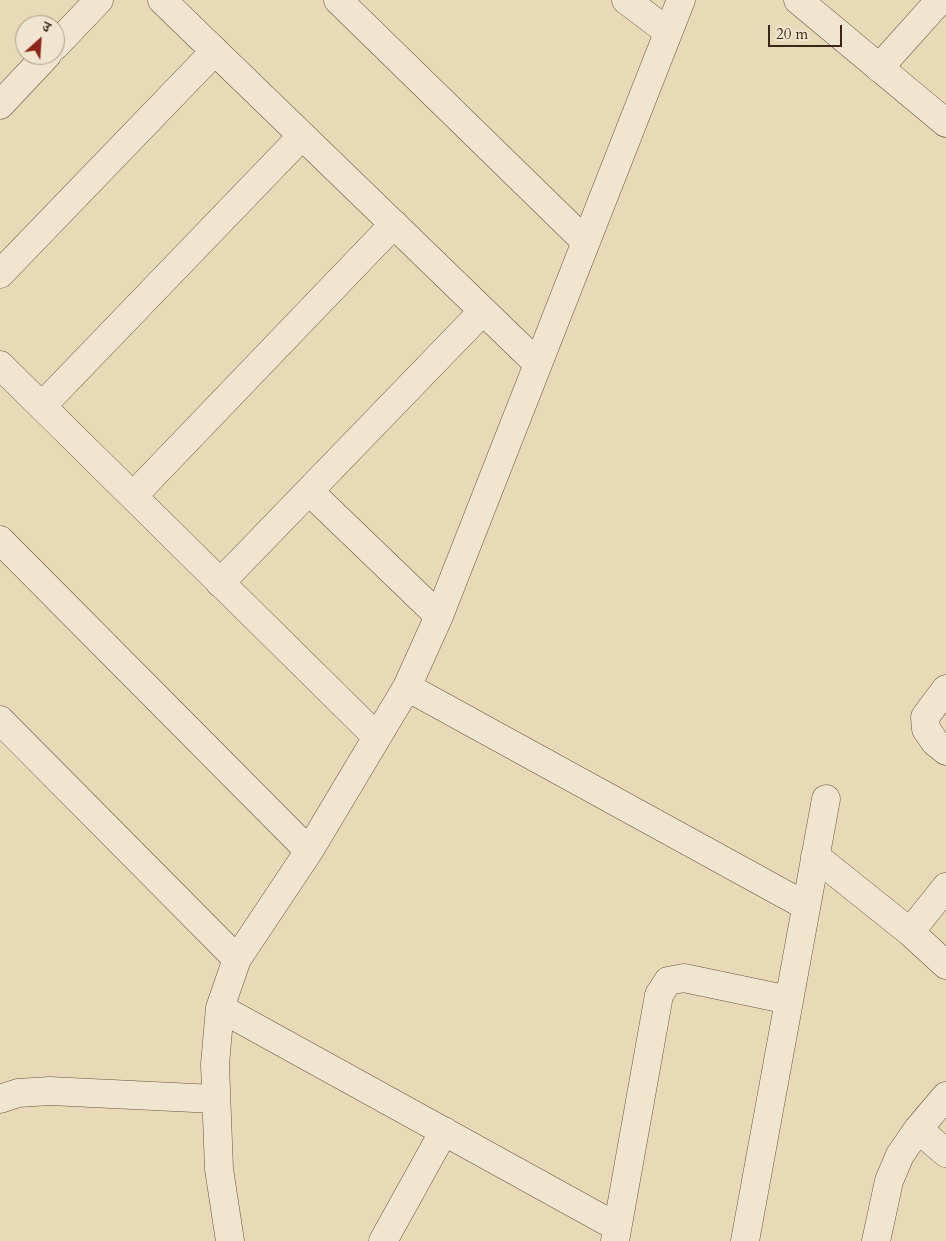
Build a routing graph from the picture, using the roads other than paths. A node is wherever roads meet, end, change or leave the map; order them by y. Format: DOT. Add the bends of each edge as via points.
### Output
graph roads {
  1 [pos="99,0"];
  2 [pos="162,0"];
  3 [pos="338,0"];
  4 [pos="626,0"];
  5 [pos="681,0"];
  6 [pos="798,0"];
  7 [pos="940,0"];
  8 [pos="667,31"];
  9 [pos="65,36"];
  10 [pos="215,51"];
  11 [pos="38,65"];
  12 [pos="878,68"];
  13 [pos="0,105"];
  14 [pos="946,123"];
  15 [pos="302,136"];
  16 [pos="394,224"];
  17 [pos="585,241"];
  18 [pos="0,274"];
  19 [pos="483,311"];
  20 [pos="537,363"];
  21 [pos="0,365"];
  22 [pos="42,406"];
  23 [pos="309,491"];
  24 [pos="133,496"];
  25 [pos="0,540"];
  26 [pos="220,583"];
  27 [pos="439,616"];
  28 [pos="407,687"];
  29 [pos="946,690"];
  30 [pos="0,720"];
  31 [pos="377,737"];
  32 [pos="946,751"];
  33 [pos="826,799"];
  34 [pos="309,851"];
  35 [pos="815,856"];
  36 [pos="946,887"];
  37 [pos="806,906"];
  38 [pos="910,932"];
  39 [pos="237,959"];
  40 [pos="946,965"];
  41 [pos="789,1000"];
  42 [pos="220,1008"];
  43 [pos="946,1096"];
  44 [pos="0,1098"];
  45 [pos="215,1100"];
  46 [pos="918,1129"];
  47 [pos="444,1131"];
  48 [pos="946,1153"];
  49 [pos="616,1234"];
  50 [pos="230,1241"];
  51 [pos="383,1241"];
  52 [pos="745,1241"];
  53 [pos="876,1241"];
  1 -- 9 [label="street"];
  2 -- 10 [label="street"];
  3 -- 17 [label="street"];
  4 -- 8 [label="street"];
  5 -- 8 [label="street"];
  6 -- 12 [label="street"];
  7 -- 12 [label="street"];
  8 -- 17 [label="street"];
  10 -- 15 [label="street"];
  10 -- 18 [label="street"];
  11 -- 13 [label="street"];
  12 -- 14 [label="street"];
  15 -- 16 [label="street"];
  15 -- 22 [label="street"];
  16 -- 19 [label="street"];
  16 -- 24 [label="street"];
  17 -- 20 [label="street"];
  19 -- 20 [label="street"];
  19 -- 23 [label="street"];
  20 -- 27 [label="street"];
  21 -- 22 [label="street"];
  22 -- 24 [label="street"];
  23 -- 26 [label="street"];
  23 -- 27 [label="street"];
  24 -- 26 [label="street"];
  25 -- 34 [label="street"];
  26 -- 31 [label="street"];
  27 -- 28 [label="street"];
  28 -- 31 [label="street"];
  28 -- 37 [label="street"];
  29 -- 32 [label="street" via="926,717 926,729"];
  30 -- 39 [label="street"];
  31 -- 34 [label="street"];
  33 -- 35 [label="street"];
  34 -- 39 [label="street"];
  35 -- 37 [label="street"];
  35 -- 38 [label="street"];
  36 -- 38 [label="street"];
  37 -- 41 [label="street"];
  38 -- 40 [label="street"];
  39 -- 42 [label="street"];
  41 -- 49 [label="street" via="684,978 668,981 659,995"];
  41 -- 52 [label="street"];
  42 -- 45 [label="street"];
  42 -- 47 [label="street"];
  43 -- 46 [label="street"];
  44 -- 45 [label="street" via="18,1093 50,1092"];
  45 -- 50 [label="street" via="219,1169"];
  46 -- 48 [label="street"];
  46 -- 53 [label="street" via="900,1155 889,1182"];
  47 -- 49 [label="street"];
  47 -- 51 [label="street"];
}
